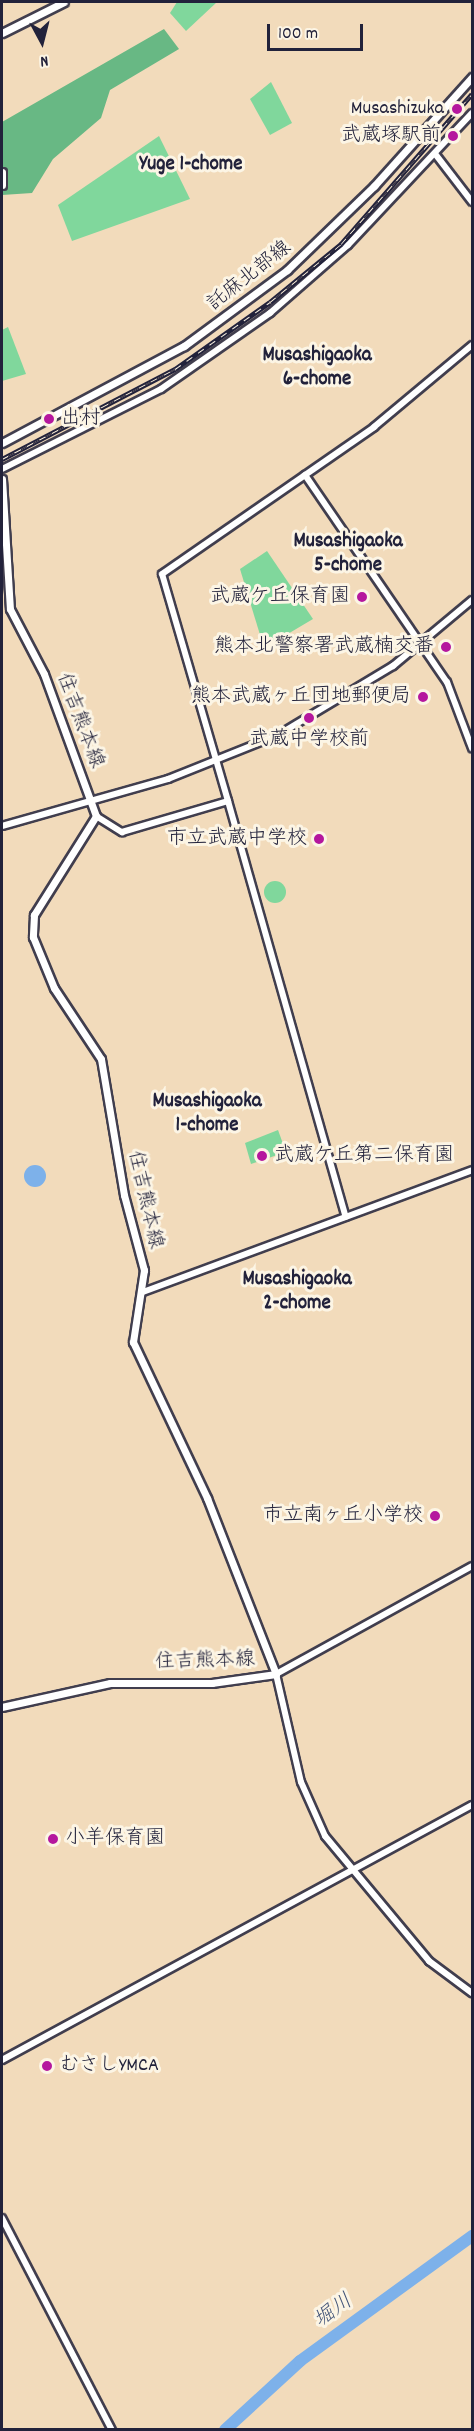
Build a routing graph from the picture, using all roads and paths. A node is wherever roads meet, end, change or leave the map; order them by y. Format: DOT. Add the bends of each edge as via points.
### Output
graph roads {
  1 [pos="64,2"];
  2 [pos="2,33"];
  3 [pos="472,76"];
  4 [pos="472,112"];
  5 [pos="436,155"];
  6 [pos="2,172"];
  7 [pos="2,185"];
  8 [pos="472,202"];
  9 [pos="472,345"];
  10 [pos="2,443"];
  11 [pos="2,470"];
  12 [pos="305,475"];
  13 [pos="2,479"];
  14 [pos="472,600"];
  15 [pos="422,644"];
  16 [pos="472,748"];
  17 [pos="217,761"];
  18 [pos="92,801"];
  19 [pos="228,801"];
  20 [pos="96,816"];
  21 [pos="2,826"];
  22 [pos="472,1170"];
  23 [pos="346,1217"];
  24 [pos="143,1292"];
  25 [pos="472,1566"];
  26 [pos="276,1674"];
  27 [pos="2,1707"];
  28 [pos="472,1805"];
  29 [pos="352,1870"];
  30 [pos="472,1994"];
  31 [pos="2,2060"];
  32 [pos="2,2218"];
  33 [pos="112,2430"];
  1 -- 2 [label="main road"];
  3 -- 10 [label="main road, 託麻北部線" via="368,192 287,270 183,346"];
  4 -- 5 [label="street"];
  5 -- 8 [label="street"];
  5 -- 11 [label="street" via="348,245 216,353 161,389"];
  6 -- 7 [label="main road"];
  9 -- 12 [label="street" via="374,427"];
  12 -- 15 [label="street"];
  12 -- 17 [label="street" via="162,574"];
  13 -- 18 [label="main road, 住吉熊本線" via="10,609 44,674"];
  14 -- 15 [label="street"];
  15 -- 16 [label="street" via="452,692"];
  15 -- 17 [label="street" via="332,705"];
  17 -- 18 [label="street"];
  17 -- 19 [label="street"];
  18 -- 20 [label="main road, 住吉熊本線"];
  18 -- 21 [label="street"];
  19 -- 20 [label="street" via="122,832"];
  19 -- 23 [label="street"];
  20 -- 24 [label="main road, 住吉熊本線" via="31,922 45,972 101,1059 123,1195 144,1270"];
  22 -- 23 [label="street"];
  23 -- 24 [label="street"];
  24 -- 26 [label="main road, 住吉熊本線" via="133,1342 207,1498"];
  25 -- 26 [label="street"];
  26 -- 27 [label="main road, 住吉熊本線" via="212,1683 110,1683"];
  26 -- 29 [label="street" via="307,1800 325,1836"];
  28 -- 29 [label="street"];
  29 -- 30 [label="street" via="429,1961"];
  29 -- 31 [label="street"];
  32 -- 33 [label="street"];
}
